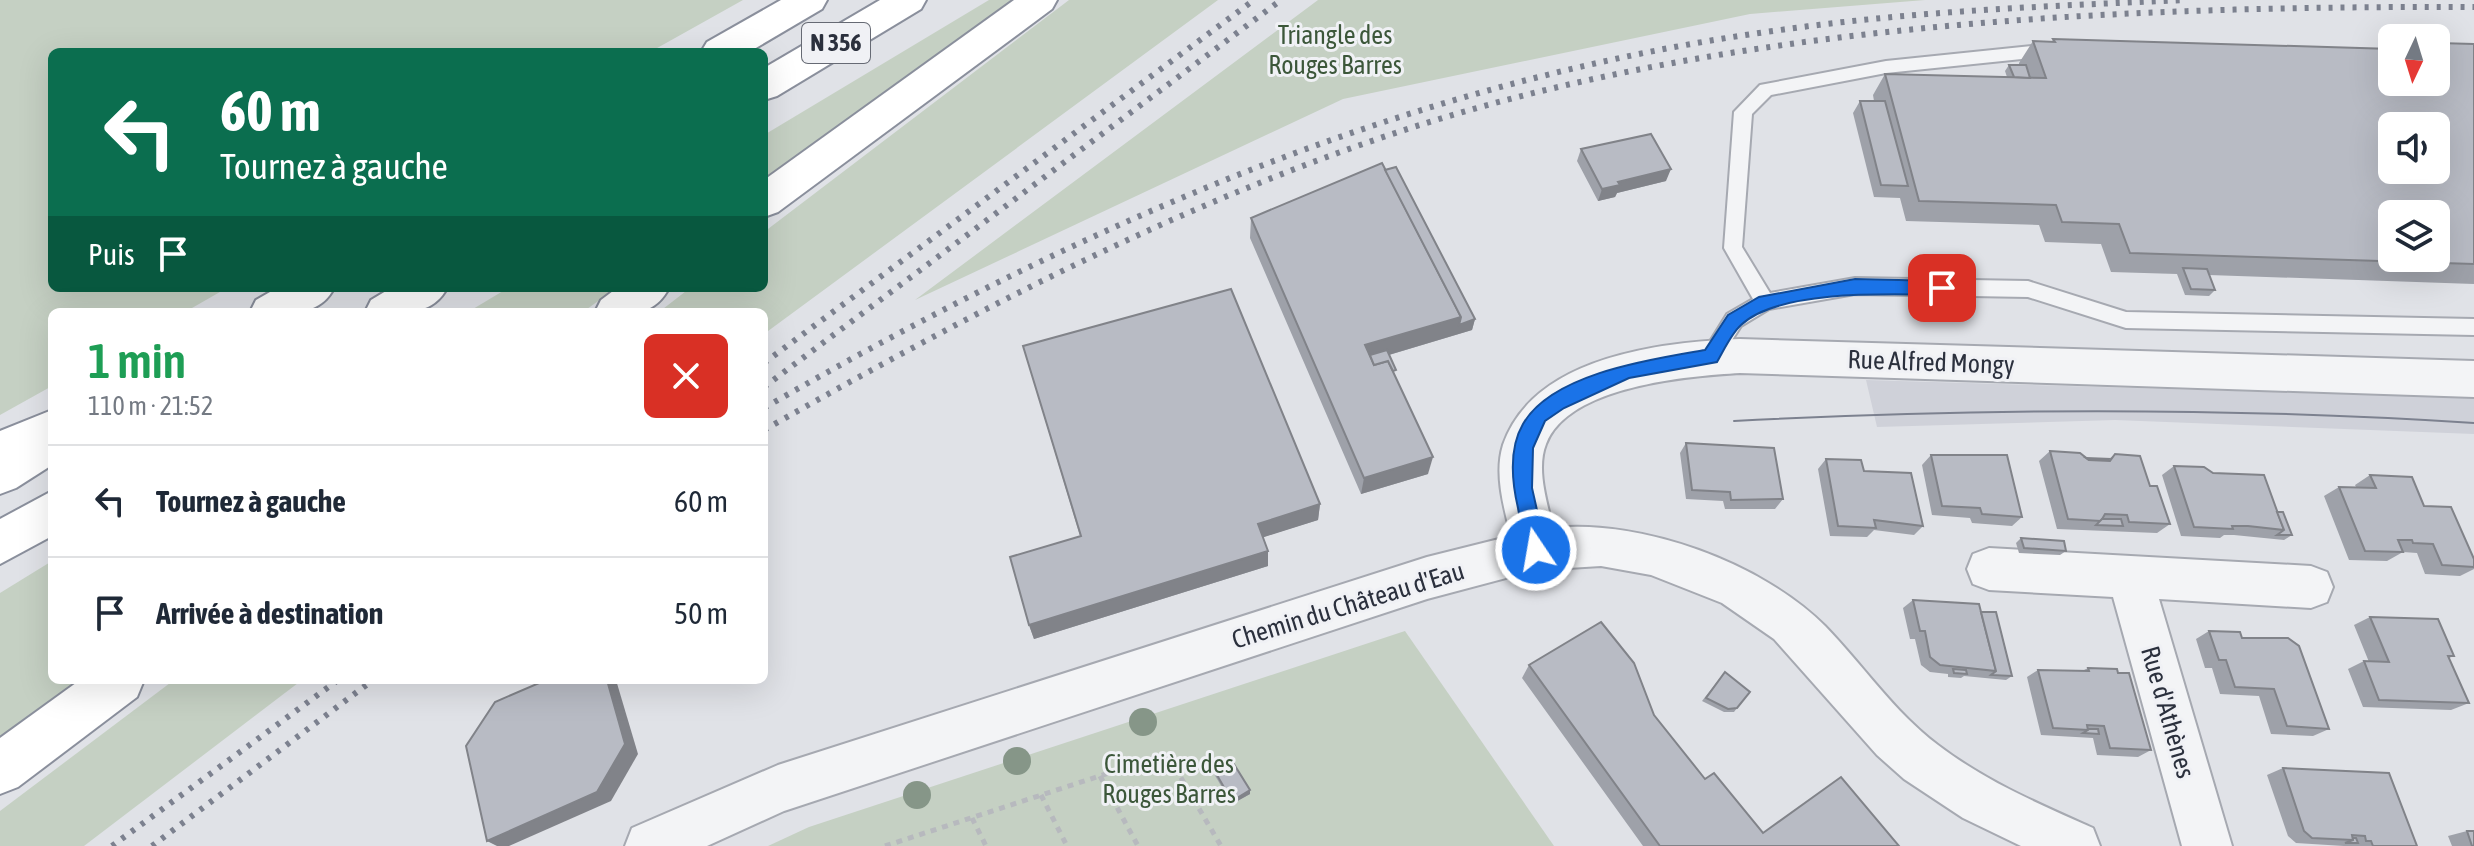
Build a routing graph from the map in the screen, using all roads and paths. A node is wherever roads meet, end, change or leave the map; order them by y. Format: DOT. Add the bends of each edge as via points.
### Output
graph roads {
  1 [pos="809,0"];
  2 [pos="908,0"];
  3 [pos="1039,0"];
  4 [pos="727,48"];
  5 [pos="2069,50"];
  6 [pos="768,84"];
  7 [pos="768,198"];
  8 [pos="306,292"];
  9 [pos="419,292"];
  10 [pos="643,292"];
  11 [pos="1765,302"];
  12 [pos="278,308"];
  13 [pos="393,308"];
  14 [pos="621,308"];
  15 [pos="2474,327"];
  16 [pos="1711,356"];
  17 [pos="2474,379"];
  18 [pos="48,431"];
  19 [pos="48,444"];
  20 [pos="0,452"];
  21 [pos="0,474"];
  22 [pos="48,514"];
  23 [pos="0,543"];
  24 [pos="1536,550"];
  25 [pos="1989,569"];
  26 [pos="2130,577"];
  27 [pos="2311,587"];
  28 [pos="115,684"];
  29 [pos="0,769"];
  30 [pos="1100,776"];
  31 [pos="1041,795"];
  32 [pos="972,818"];
  33 [pos="907,843"];
  34 [pos="650,846"];
  35 [pos="885,846"];
  36 [pos="986,846"];
  37 [pos="1067,846"];
  38 [pos="1138,846"];
  39 [pos="1221,846"];
  40 [pos="2075,846"];
  41 [pos="2207,846"];
  1 -- 4 [label="highway, N 356"];
  2 -- 6 [label="highway, N 356"];
  3 -- 7 [label="highway"];
  5 -- 11 [label="lane" via="1886,67 1766,90 1743,112 1733,248"];
  8 -- 12 [label="highway"];
  9 -- 13 [label="highway"];
  10 -- 14 [label="highway"];
  11 -- 15 [label="lane" via="1855,286 2028,289 2126,320"];
  11 -- 16 [label="lane" via="1734,320"];
  16 -- 17 [label="street, Rue Alfred Mongy"];
  16 -- 24 [label="street, Rue Alfred Mongy" via="1629,370 1580,390 1539,416 1529,429 1522,468"];
  18 -- 20 [label="highway"];
  19 -- 21 [label="highway"];
  22 -- 23 [label="highway"];
  24 -- 34 [label="street, Chemin du Château d'Eau" via="1427,578 818,774"];
  24 -- 40 [label="street, Chemin du Château d'Eau" via="1627,549 1738,588 1809,642 1921,762 1980,801"];
  25 -- 26 [label="street"];
  26 -- 27 [label="street"];
  26 -- 41 [label="street, Rue d'Athènes"];
  28 -- 29 [label="highway"];
  30 -- 31 [label="path"];
  30 -- 38 [label="path"];
  30 -- 39 [label="path" via="1167,754"];
  31 -- 32 [label="path"];
  31 -- 37 [label="path"];
  32 -- 33 [label="path"];
  32 -- 36 [label="path"];
  33 -- 35 [label="path"];
}
